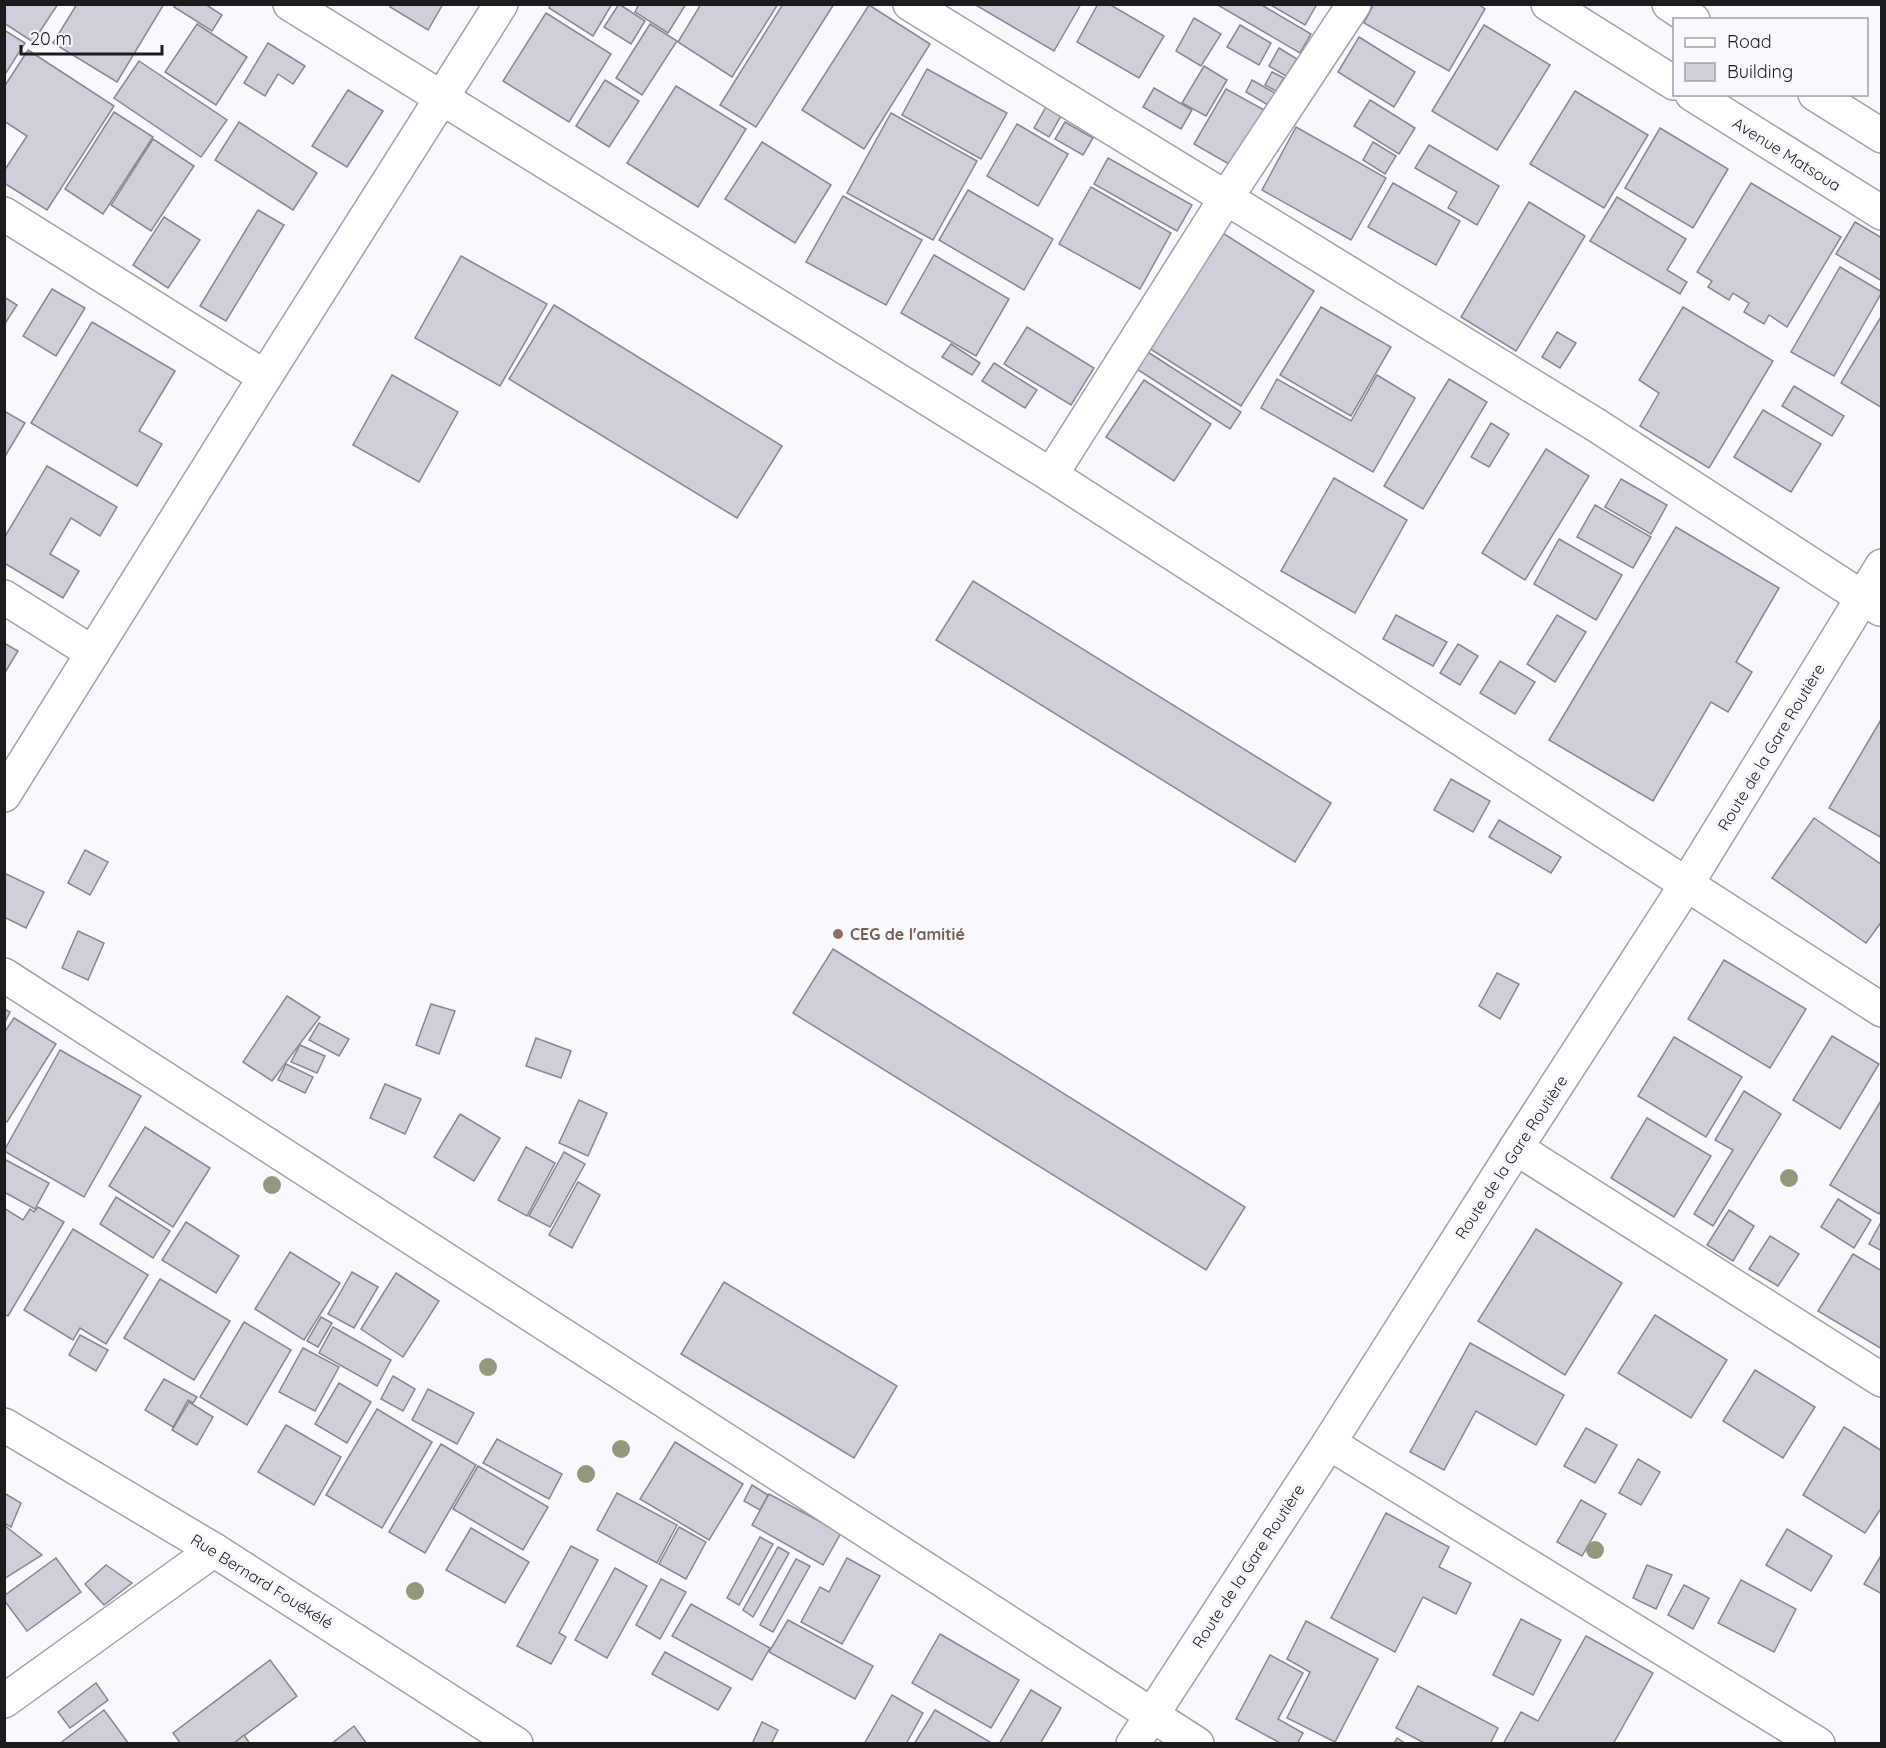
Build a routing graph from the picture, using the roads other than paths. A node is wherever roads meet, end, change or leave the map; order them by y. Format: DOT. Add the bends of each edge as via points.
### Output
graph roads {
  1 [pos="290,4"];
  2 [pos="501,4"];
  3 [pos="910,4"];
  4 [pos="1354,4"];
  5 [pos="1548,4"];
  6 [pos="1669,4"];
  7 [pos="1690,18"];
  8 [pos="1673,82"];
  9 [pos="1695,96"];
  10 [pos="1818,96"];
  11 [pos="441,98"];
  12 [pos="1881,136"];
  13 [pos="1226,198"];
  14 [pos="1881,213"];
  15 [pos="4,214"];
  16 [pos="265,377"];
  17 [pos="1051,475"];
  18 [pos="1881,566"];
  19 [pos="4,597"];
  20 [pos="1872,603"];
  21 [pos="93,652"];
  22 [pos="4,795"];
  23 [pos="1686,885"];
  24 [pos="4,975"];
  25 [pos="1881,1010"];
  26 [pos="1516,1148"];
  27 [pos="1881,1380"];
  28 [pos="4,1425"];
  29 [pos="1329,1443"];
  30 [pos="214,1550"];
  31 [pos="4,1701"];
  32 [pos="1150,1714"];
  33 [pos="512,1742"];
  34 [pos="1133,1743"];
  35 [pos="1197,1743"];
  36 [pos="1818,1743"];
  1 -- 11 [label="street"];
  2 -- 11 [label="street"];
  3 -- 13 [label="street"];
  4 -- 13 [label="street"];
  5 -- 8 [label="street"];
  6 -- 7 [label="street"];
  9 -- 14 [label="street, Avenue Matsoua"];
  10 -- 12 [label="street"];
  11 -- 16 [label="street"];
  11 -- 17 [label="street"];
  13 -- 17 [label="street"];
  13 -- 20 [label="street" via="1586,419"];
  15 -- 16 [label="street"];
  16 -- 21 [label="street"];
  17 -- 23 [label="street"];
  18 -- 20 [label="street, Route de la Gare Routière"];
  19 -- 21 [label="street"];
  20 -- 23 [label="street, Route de la Gare Routière"];
  21 -- 22 [label="street"];
  23 -- 25 [label="street"];
  23 -- 26 [label="street, Route de la Gare Routière"];
  24 -- 32 [label="street"];
  26 -- 27 [label="street"];
  26 -- 29 [label="street, Route de la Gare Routière"];
  28 -- 30 [label="street, Rue Bernard Fouékélé"];
  29 -- 32 [label="street, Route de la Gare Routière"];
  29 -- 36 [label="street"];
  30 -- 31 [label="street"];
  30 -- 33 [label="street, Rue Bernard Fouékélé"];
  32 -- 34 [label="street, Route de la Gare Routière"];
  32 -- 35 [label="street"];
}
